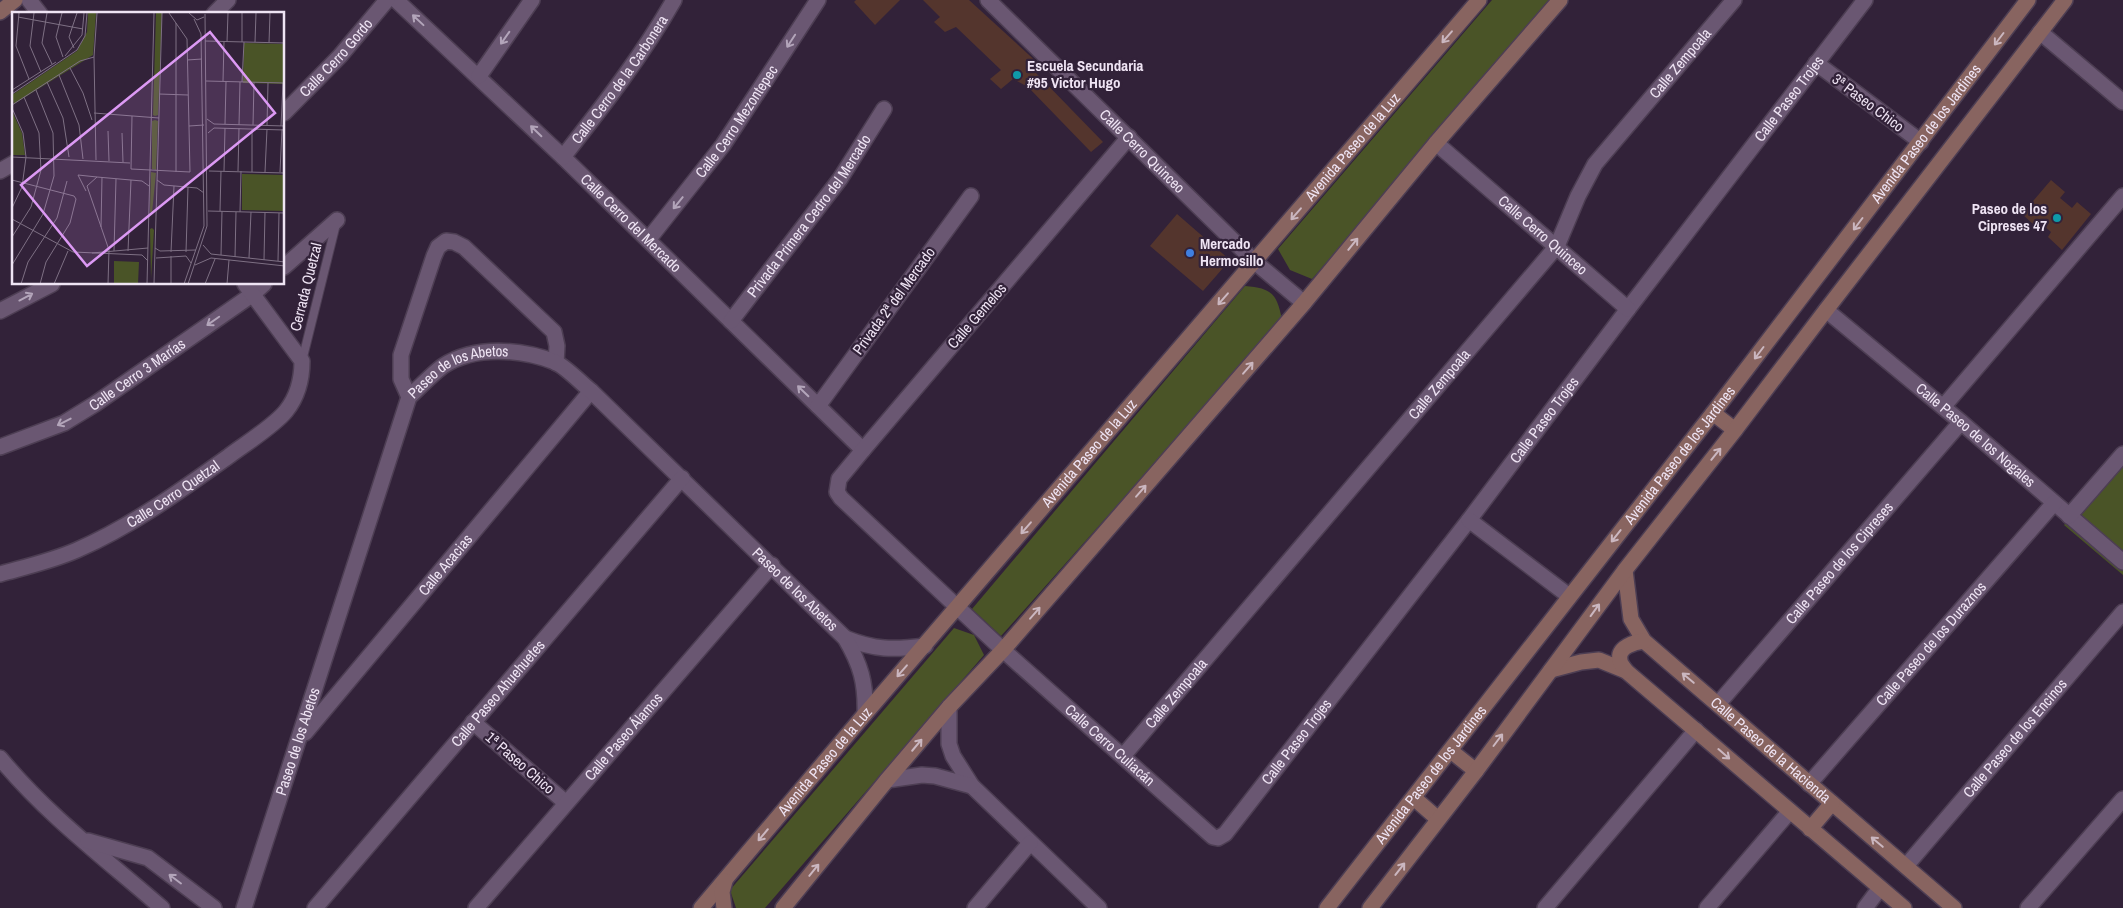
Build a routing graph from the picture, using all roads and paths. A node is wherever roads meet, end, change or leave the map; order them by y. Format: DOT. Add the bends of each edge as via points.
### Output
graph roads {
  1 [pos="16,0"];
  2 [pos="30,0"];
  3 [pos="228,0"];
  4 [pos="388,0"];
  5 [pos="396,0"];
  6 [pos="532,0"];
  7 [pos="674,0"];
  8 [pos="818,0"];
  9 [pos="988,0"];
  10 [pos="1560,0"];
  11 [pos="1734,0"];
  12 [pos="1865,0"];
  13 [pos="2028,0"];
  14 [pos="2065,0"];
  15 [pos="1475,1"];
  16 [pos="0,12"];
  17 [pos="39,12"];
  18 [pos="216,12"];
  19 [pos="2040,32"];
  20 [pos="1816,63"];
  21 [pos="479,76"];
  22 [pos="2123,102"];
  23 [pos="884,109"];
  24 [pos="285,112"];
  25 [pos="1129,137"];
  26 [pos="1920,142"];
  27 [pos="1436,143"];
  28 [pos="563,157"];
  29 [pos="12,164"];
  30 [pos="0,171"];
  31 [pos="971,196"];
  32 [pos="2123,196"];
  33 [pos="337,220"];
  34 [pos="648,240"];
  35 [pos="1557,246"];
  36 [pos="1255,262"];
  37 [pos="285,265"];
  38 [pos="50,285"];
  39 [pos="254,287"];
  40 [pos="1304,303"];
  41 [pos="1628,308"];
  42 [pos="1826,310"];
  43 [pos="0,311"];
  44 [pos="731,321"];
  45 [pos="302,361"];
  46 [pos="556,363"];
  47 [pos="591,391"];
  48 [pos="409,398"];
  49 [pos="818,406"];
  50 [pos="1943,407"];
  51 [pos="1713,413"];
  52 [pos="1961,422"];
  53 [pos="1735,430"];
  54 [pos="0,447"];
  55 [pos="863,450"];
  56 [pos="2123,454"];
  57 [pos="1673,464"];
  58 [pos="682,478"];
  59 [pos="1694,481"];
  60 [pos="2054,503"];
  61 [pos="2069,516"];
  62 [pos="1469,520"];
  63 [pos="2123,562"];
  64 [pos="772,566"];
  65 [pos="1625,570"];
  66 [pos="0,574"];
  67 [pos="1569,596"];
  68 [pos="957,608"];
  69 [pos="2123,612"];
  70 [pos="845,638"];
  71 [pos="1644,641"];
  72 [pos="925,646"];
  73 [pos="1003,650"];
  74 [pos="1551,670"];
  75 [pos="1626,671"];
  76 [pos="1718,704"];
  77 [pos="949,707"];
  78 [pos="865,714"];
  79 [pos="473,722"];
  80 [pos="1696,730"];
  81 [pos="300,739"];
  82 [pos="1451,751"];
  83 [pos="1123,756"];
  84 [pos="0,758"];
  85 [pos="1476,770"];
  86 [pos="887,780"];
  87 [pos="1809,784"];
  88 [pos="972,786"];
  89 [pos="1414,798"];
  90 [pos="2123,799"];
  91 [pos="566,803"];
  92 [pos="1832,803"];
  93 [pos="1790,811"];
  94 [pos="1438,819"];
  95 [pos="1810,829"];
  96 [pos="1218,838"];
  97 [pos="84,840"];
  98 [pos="1030,843"];
  99 [pos="1906,866"];
  100 [pos="727,878"];
  101 [pos="1880,888"];
  102 [pos="162,908"];
  103 [pos="214,908"];
  104 [pos="244,908"];
  105 [pos="315,908"];
  106 [pos="476,908"];
  107 [pos="701,908"];
  108 [pos="724,908"];
  109 [pos="783,908"];
  110 [pos="975,908"];
  111 [pos="1099,908"];
  112 [pos="1327,908"];
  113 [pos="1370,908"];
  114 [pos="1545,908"];
  115 [pos="1707,908"];
  116 [pos="1865,908"];
  117 [pos="1904,908"];
  118 [pos="1954,908"];
  119 [pos="2028,908"];
  1 -- 16 [label="street"];
  2 -- 17 [label="street"];
  3 -- 18 [label="street"];
  4 -- 24 [label="street, Calle Cerro Gordo" via="340,56"];
  21 -- 5 [label="street, Calle Cerro del Mercado, one-way"];
  6 -- 21 [label="street, one-way"];
  7 -- 28 [label="street, Calle Cerro de la Carbonera" via="604,105"];
  8 -- 34 [label="street, Calle Cerro Mezontepec, one-way" via="723,145"];
  9 -- 25 [label="street, Calle Cerro Quinceo"];
  10 -- 27 [label="street"];
  11 -- 35 [label="street, Calle Zempoala" via="1595,164"];
  12 -- 20 [label="street, Calle Paseo Trojes"];
  13 -- 26 [label="street, Avenida Paseo de los Jardines, one-way"];
  14 -- 19 [label="street, Avenida Paseo de los Jardines"];
  15 -- 36 [label="street, Avenida Paseo de la Luz, one-way"];
  19 -- 22 [label="street"];
  19 -- 42 [label="street, Avenida Paseo de los Jardines"];
  20 -- 26 [label="street, 3ª Paseo Chico"];
  20 -- 41 [label="street, Calle Paseo Trojes"];
  28 -- 21 [label="street, Calle Cerro del Mercado, one-way"];
  23 -- 44 [label="street, Privada Primera Cedro del Mercado" via="840,179"];
  25 -- 36 [label="street, Calle Cerro Quinceo"];
  25 -- 55 [label="street, Calle Gemelos"];
  26 -- 51 [label="street, Avenida Paseo de los Jardines, one-way"];
  27 -- 35 [label="street, Calle Cerro Quinceo"];
  40 -- 27 [label="street, one-way"];
  28 -- 34 [label="street, Calle Cerro del Mercado"];
  29 -- 30 [label="street"];
  31 -- 49 [label="street, Privada 2ª del Mercado"];
  32 -- 50 [label="street"];
  33 -- 37 [label="street"];
  33 -- 45 [label="lane, Cerrada Quetzal"];
  34 -- 44 [label="street, Calle Cerro del Mercado"];
  35 -- 41 [label="street, Calle Cerro Quinceo"];
  35 -- 83 [label="street, Calle Zempoala"];
  36 -- 40 [label="street, Calle Cerro Quinceo"];
  36 -- 68 [label="street, Avenida Paseo de la Luz, one-way"];
  43 -- 38 [label="street, one-way"];
  39 -- 45 [label="street"];
  39 -- 54 [label="street, Calle Cerro 3 Marías, one-way" via="95,404 64,423"];
  73 -- 40 [label="street, one-way"];
  41 -- 62 [label="street, Calle Paseo Trojes"];
  42 -- 50 [label="street, Calle Paseo de los Nogales"];
  42 -- 53 [label="street, Avenida Paseo de los Jardines"];
  49 -- 44 [label="street, Calle Cerro del Mercado, one-way"];
  45 -- 66 [label="street, Calle Cerro Quetzal" via="296,395 285,412 171,498 127,526 75,551"];
  46 -- 47 [label="street, Paseo de los Abetos"];
  46 -- 48 [label="street, Paseo de los Abetos" via="508,351 483,352 444,366"];
  46 -- 48 [label="street" via="554,332 464,247 446,241 434,256 401,355 401,379"];
  47 -- 58 [label="street, Paseo de los Abetos"];
  47 -- 81 [label="street, Calle Acacias"];
  48 -- 81 [label="street, Paseo de los Abetos"];
  49 -- 55 [label="street, Calle Cerro del Mercado"];
  50 -- 52 [label="street, Calle Paseo de los Nogales"];
  51 -- 53 [label="street"];
  51 -- 57 [label="street, Avenida Paseo de los Jardines"];
  52 -- 60 [label="street, Calle Paseo de los Nogales"];
  52 -- 76 [label="street, Calle Paseo de los Cipreses"];
  59 -- 53 [label="street, Avenida Paseo de los Jardines, one-way"];
  55 -- 68 [label="street, Calle Gemelos" via="839,479 837,492"];
  56 -- 61 [label="street"];
  57 -- 59 [label="street"];
  57 -- 67 [label="street, Avenida Paseo de los Jardines, one-way"];
  58 -- 64 [label="street, Paseo de los Abetos"];
  58 -- 79 [label="street, Calle Paseo Ahuehuetes"];
  59 -- 65 [label="street, Avenida Paseo de los Jardines"];
  60 -- 61 [label="street, Calle Paseo de los Nogales"];
  60 -- 87 [label="street, Calle Paseo de los Duraznos"];
  61 -- 63 [label="street, Calle Paseo de los Nogales"];
  62 -- 67 [label="street"];
  62 -- 96 [label="street, Calle Paseo Trojes" via="1225,834"];
  64 -- 70 [label="street, Paseo de los Abetos"];
  64 -- 91 [label="street, Calle Paseo Álamos"];
  65 -- 71 [label="street, Calle Paseo de la Hacienda" via="1631,619"];
  74 -- 65 [label="street, Avenida Paseo de los Jardines, one-way"];
  67 -- 82 [label="street, Avenida Paseo de los Jardines"];
  68 -- 72 [label="street, Avenida Paseo de la Luz"];
  68 -- 73 [label="street, Calle Cerro Culiacán"];
  69 -- 99 [label="street, Calle Paseo de los Encinos"];
  70 -- 72 [label="street, Paseo de los Abetos" via="882,649"];
  70 -- 78 [label="street, Paseo de los Abetos" via="862,671"];
  71 -- 75 [label="street" via="1627,645 1620,654 1619,659"];
  76 -- 71 [label="street, Calle Paseo de la Hacienda, one-way"];
  72 -- 78 [label="street, Avenida Paseo de la Luz, one-way"];
  73 -- 77 [label="street"];
  73 -- 83 [label="street, Calle Cerro Culiacán"];
  74 -- 75 [label="street" via="1599,660"];
  85 -- 74 [label="street, Avenida Paseo de los Jardines, one-way"];
  75 -- 80 [label="street"];
  76 -- 87 [label="street, Calle Paseo de la Hacienda"];
  86 -- 77 [label="street, one-way"];
  77 -- 88 [label="street" via="949,744"];
  78 -- 100 [label="street, Avenida Paseo de la Luz, one-way"];
  79 -- 91 [label="street, 1ª Paseo Chico"];
  79 -- 105 [label="street, Calle Paseo Ahuehuetes"];
  80 -- 93 [label="street, one-way"];
  80 -- 114 [label="street"];
  81 -- 104 [label="street, Paseo de los Abetos"];
  82 -- 85 [label="street"];
  82 -- 89 [label="street, Avenida Paseo de los Jardines"];
  83 -- 96 [label="street, Calle Cerro Culiacán" via="1213,837"];
  84 -- 97 [label="street" via="20,782"];
  85 -- 94 [label="street, Avenida Paseo de los Jardines"];
  86 -- 88 [label="street" via="922,775"];
  109 -- 86 [label="street, one-way"];
  87 -- 92 [label="street, Calle Paseo de la Hacienda"];
  88 -- 98 [label="street"];
  89 -- 94 [label="street"];
  89 -- 112 [label="street, Avenida Paseo de los Jardines"];
  90 -- 119 [label="street"];
  91 -- 106 [label="street, Calle Paseo Álamos"];
  92 -- 95 [label="street"];
  99 -- 92 [label="street, Calle Paseo de la Hacienda, one-way"];
  93 -- 95 [label="street"];
  93 -- 115 [label="street"];
  113 -- 94 [label="street, Avenida Paseo de los Jardines, one-way"];
  95 -- 101 [label="street"];
  97 -- 102 [label="street"];
  103 -- 97 [label="street, one-way" via="148,858"];
  98 -- 110 [label="street"];
  98 -- 111 [label="street"];
  99 -- 118 [label="street, Calle Paseo de la Hacienda"];
  100 -- 107 [label="street, Avenida Paseo de la Luz"];
  100 -- 108 [label="street" via="722,892"];
  101 -- 116 [label="street"];
  101 -- 117 [label="street"];
}
